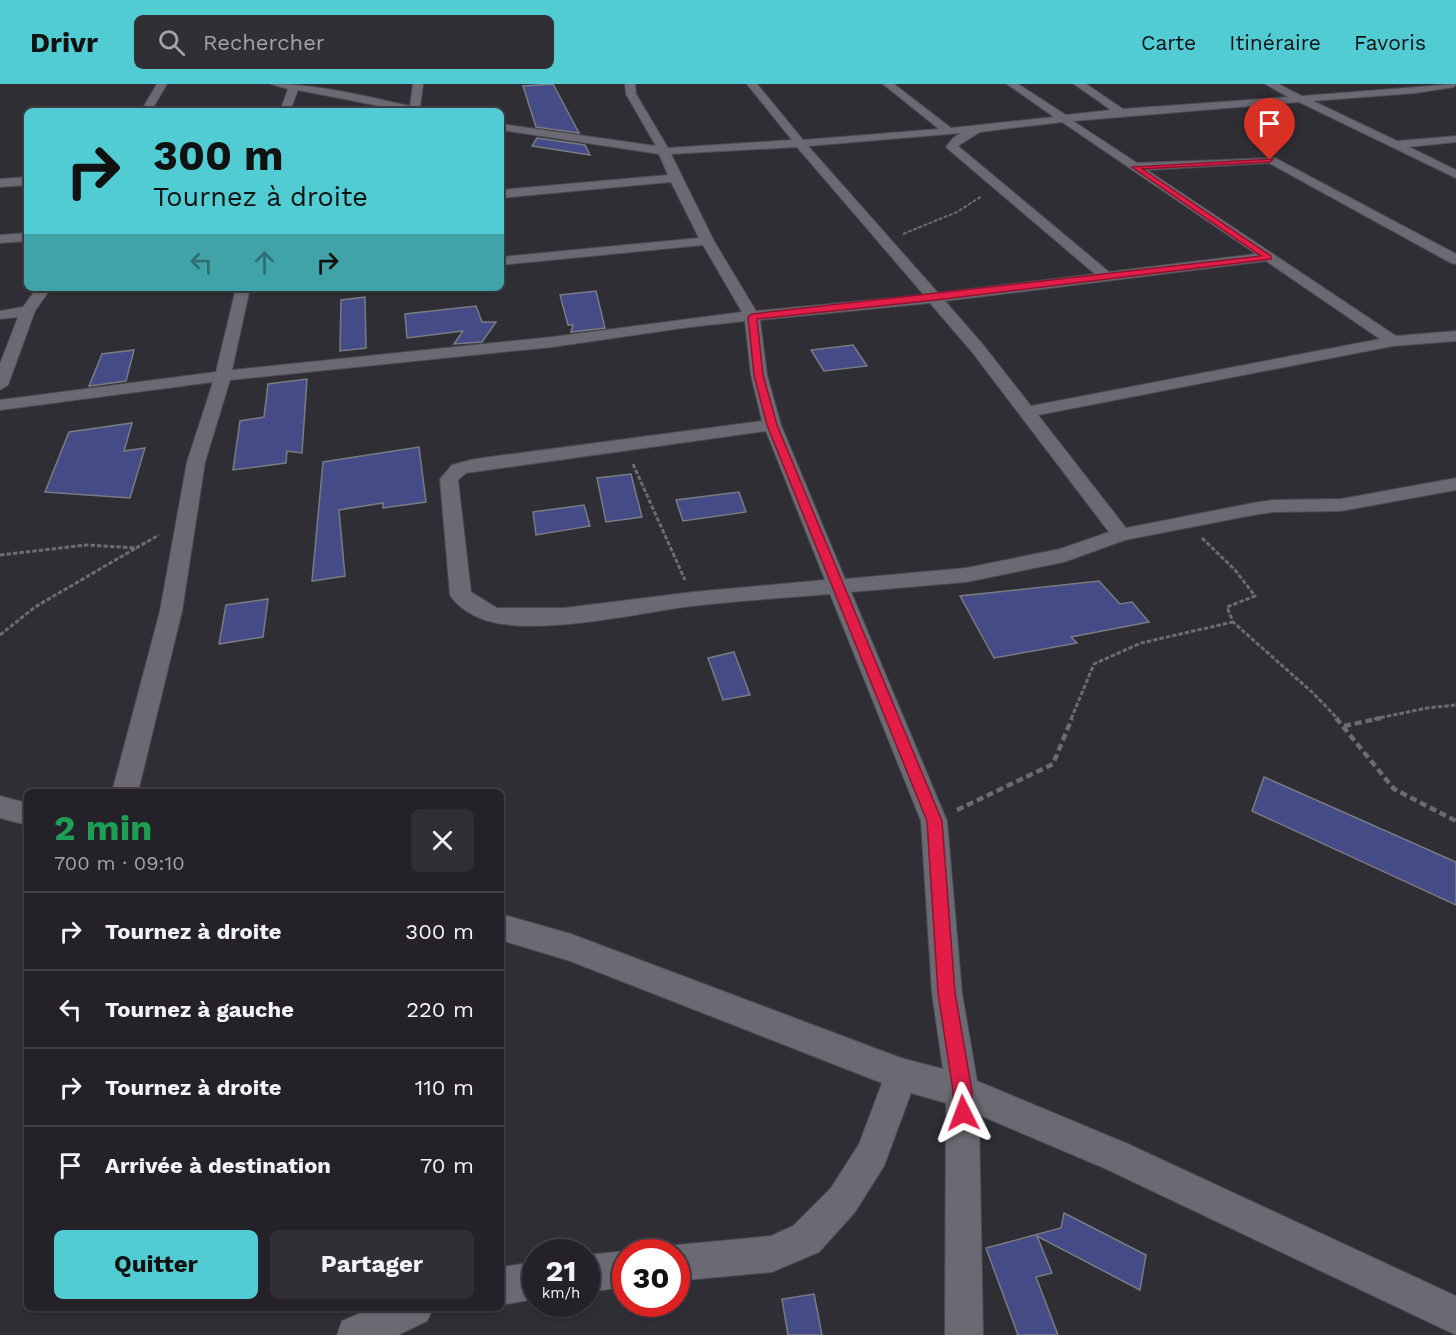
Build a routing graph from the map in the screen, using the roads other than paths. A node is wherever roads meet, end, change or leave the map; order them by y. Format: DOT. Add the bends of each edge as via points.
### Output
graph roads {
  1 [pos="162,84"];
  2 [pos="276,84"];
  3 [pos="418,84"];
  4 [pos="630,84"];
  5 [pos="752,84"];
  6 [pos="888,84"];
  7 [pos="1012,84"];
  8 [pos="1079,84"];
  9 [pos="1270,84"];
  10 [pos="1403,84"];
  11 [pos="1454,84"];
  12 [pos="295,85"];
  13 [pos="1416,90"];
  14 [pos="1300,99"];
  15 [pos="148,108"];
  16 [pos="286,108"];
  17 [pos="404,108"];
  18 [pos="416,108"];
  19 [pos="1121,112"];
  20 [pos="1064,118"];
  21 [pos="504,127"];
  22 [pos="977,129"];
  23 [pos="948,132"];
  24 [pos="1456,139"];
  25 [pos="801,144"];
  26 [pos="1394,145"];
  27 [pos="664,151"];
  28 [pos="1135,167"];
  29 [pos="1456,174"];
  30 [pos="675,178"];
  31 [pos="24,181"];
  32 [pos="0,183"];
  33 [pos="504,194"];
  34 [pos="24,237"];
  35 [pos="0,239"];
  36 [pos="707,240"];
  37 [pos="1268,257"];
  38 [pos="1456,260"];
  39 [pos="504,261"];
  40 [pos="1104,275"];
  41 [pos="42,291"];
  42 [pos="242,291"];
  43 [pos="936,297"];
  44 [pos="28,311"];
  45 [pos="0,315"];
  46 [pos="752,317"];
  47 [pos="1456,336"];
  48 [pos="1393,340"];
  49 [pos="223,376"];
  50 [pos="0,385"];
  51 [pos="0,405"];
  52 [pos="1029,412"];
  53 [pos="772,425"];
  54 [pos="1456,484"];
  55 [pos="1121,535"];
  56 [pos="839,586"];
  57 [pos="126,789"];
  58 [pos="0,807"];
  59 [pos="24,813"];
  60 [pos="504,928"];
  61 [pos="901,1074"];
  62 [pos="962,1091"];
  63 [pos="690,1262"];
  64 [pos="522,1282"];
  65 [pos="504,1285"];
  66 [pos="408,1311"];
  67 [pos="1456,1316"];
  68 [pos="356,1335"];
  69 [pos="964,1335"];
  1 -- 15 [label="street"];
  2 -- 12 [label="street"];
  3 -- 18 [label="street"];
  4 -- 27 [label="street" via="631,94"];
  5 -- 25 [label="street"];
  6 -- 23 [label="street"];
  7 -- 20 [label="street"];
  8 -- 19 [label="street"];
  9 -- 14 [label="street"];
  10 -- 13 [label="street"];
  11 -- 13 [label="street"];
  12 -- 16 [label="street"];
  12 -- 17 [label="street"];
  13 -- 14 [label="street"];
  14 -- 19 [label="street"];
  14 -- 26 [label="street"];
  19 -- 20 [label="street"];
  20 -- 22 [label="street"];
  20 -- 28 [label="street"];
  21 -- 27 [label="street"];
  22 -- 23 [label="street"];
  22 -- 40 [label="street" via="952,147"];
  23 -- 25 [label="street"];
  24 -- 26 [label="street"];
  25 -- 27 [label="street"];
  25 -- 43 [label="street"];
  26 -- 29 [label="street"];
  27 -- 30 [label="street"];
  28 -- 37 [label="street"];
  28 -- 38 [label="street" via="1270,160"];
  30 -- 33 [label="street"];
  30 -- 36 [label="street"];
  31 -- 32 [label="street"];
  34 -- 35 [label="street"];
  36 -- 39 [label="street"];
  36 -- 46 [label="street"];
  37 -- 40 [label="street"];
  37 -- 48 [label="street"];
  40 -- 43 [label="street"];
  41 -- 44 [label="street"];
  42 -- 49 [label="street"];
  43 -- 46 [label="street"];
  43 -- 52 [label="street"];
  44 -- 45 [label="street"];
  44 -- 50 [label="street"];
  46 -- 49 [label="street"];
  46 -- 53 [label="street" via="759,375"];
  47 -- 48 [label="street"];
  48 -- 52 [label="street"];
  49 -- 51 [label="street"];
  49 -- 57 [label="street" via="196,462 171,611"];
  52 -- 55 [label="street"];
  53 -- 56 [label="street"];
  53 -- 56 [label="street" via="459,469 449,479 461,596 494,615 564,616"];
  54 -- 55 [label="street" via="1341,505 1274,506"];
  55 -- 56 [label="street" via="1064,555 966,575"];
  56 -- 62 [label="street" via="934,821 947,993"];
  58 -- 59 [label="street"];
  60 -- 61 [label="street" via="571,948"];
  61 -- 62 [label="street"];
  61 -- 63 [label="street" via="872,1154 843,1200 806,1239 772,1254"];
  62 -- 67 [label="street" via="1116,1156"];
  62 -- 69 [label="street"];
  64 -- 65 [label="street"];
  66 -- 68 [label="street"];
}
